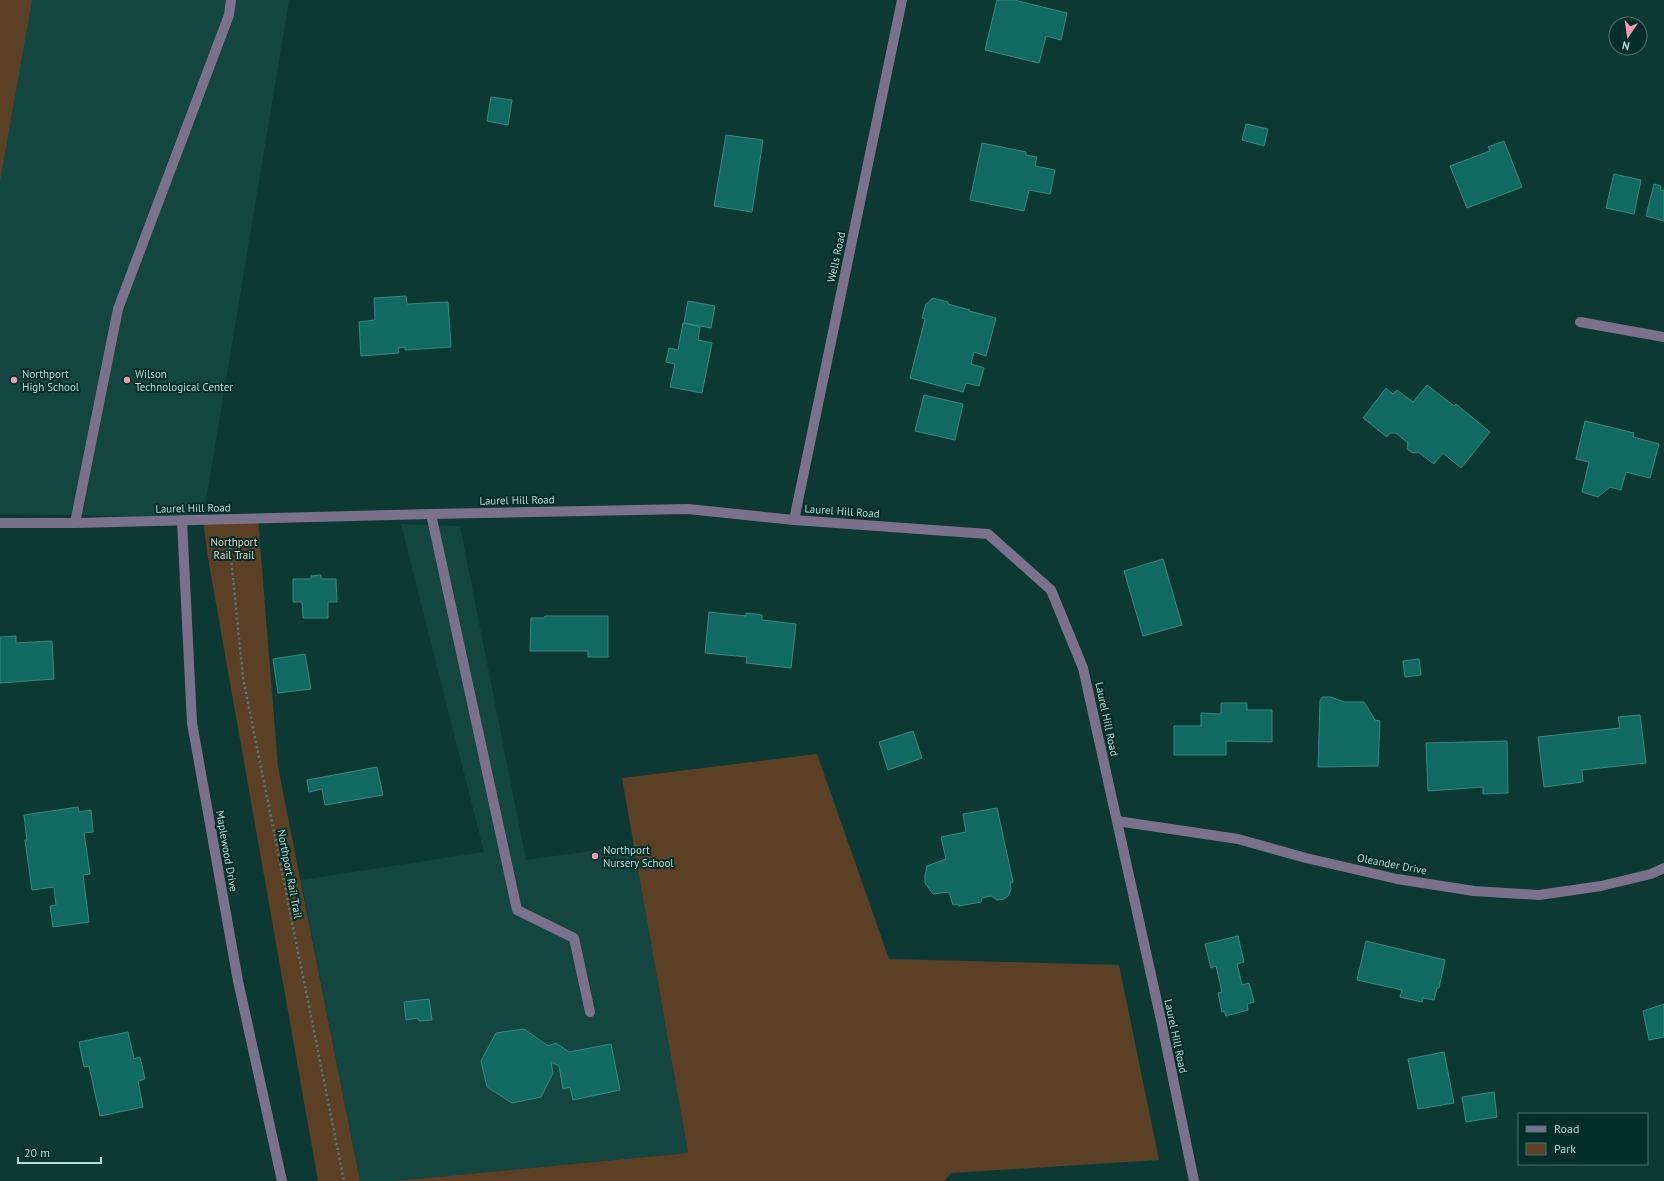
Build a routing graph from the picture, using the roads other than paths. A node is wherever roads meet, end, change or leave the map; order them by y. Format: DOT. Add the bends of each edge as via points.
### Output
graph roads {
  1 [pos="231,0"];
  2 [pos="902,0"];
  3 [pos="1580,322"];
  4 [pos="1664,337"];
  5 [pos="431,514"];
  6 [pos="794,520"];
  7 [pos="182,521"];
  8 [pos="0,523"];
  9 [pos="75,523"];
  10 [pos="1117,821"];
  11 [pos="1664,868"];
  12 [pos="590,1012"];
  13 [pos="282,1181"];
  14 [pos="1194,1181"];
  1 -- 9 [label="street" via="229,15 118,309"];
  2 -- 6 [label="street, Wells Road"];
  3 -- 4 [label="street"];
  5 -- 6 [label="street, Laurel Hill Road" via="688,509"];
  5 -- 7 [label="street, Laurel Hill Road"];
  5 -- 12 [label="street" via="517,910 574,938"];
  6 -- 10 [label="street, Laurel Hill Road" via="988,534 1051,590 1083,668"];
  7 -- 9 [label="street, Laurel Hill Road"];
  7 -- 13 [label="street, Maplewood Drive" via="192,723 238,981"];
  8 -- 9 [label="street, Laurel Hill Road"];
  10 -- 11 [label="street, Oleander Drive" via="1238,839 1397,879 1474,891 1539,895 1601,886 1651,874"];
  10 -- 14 [label="street, Laurel Hill Road"];
}
